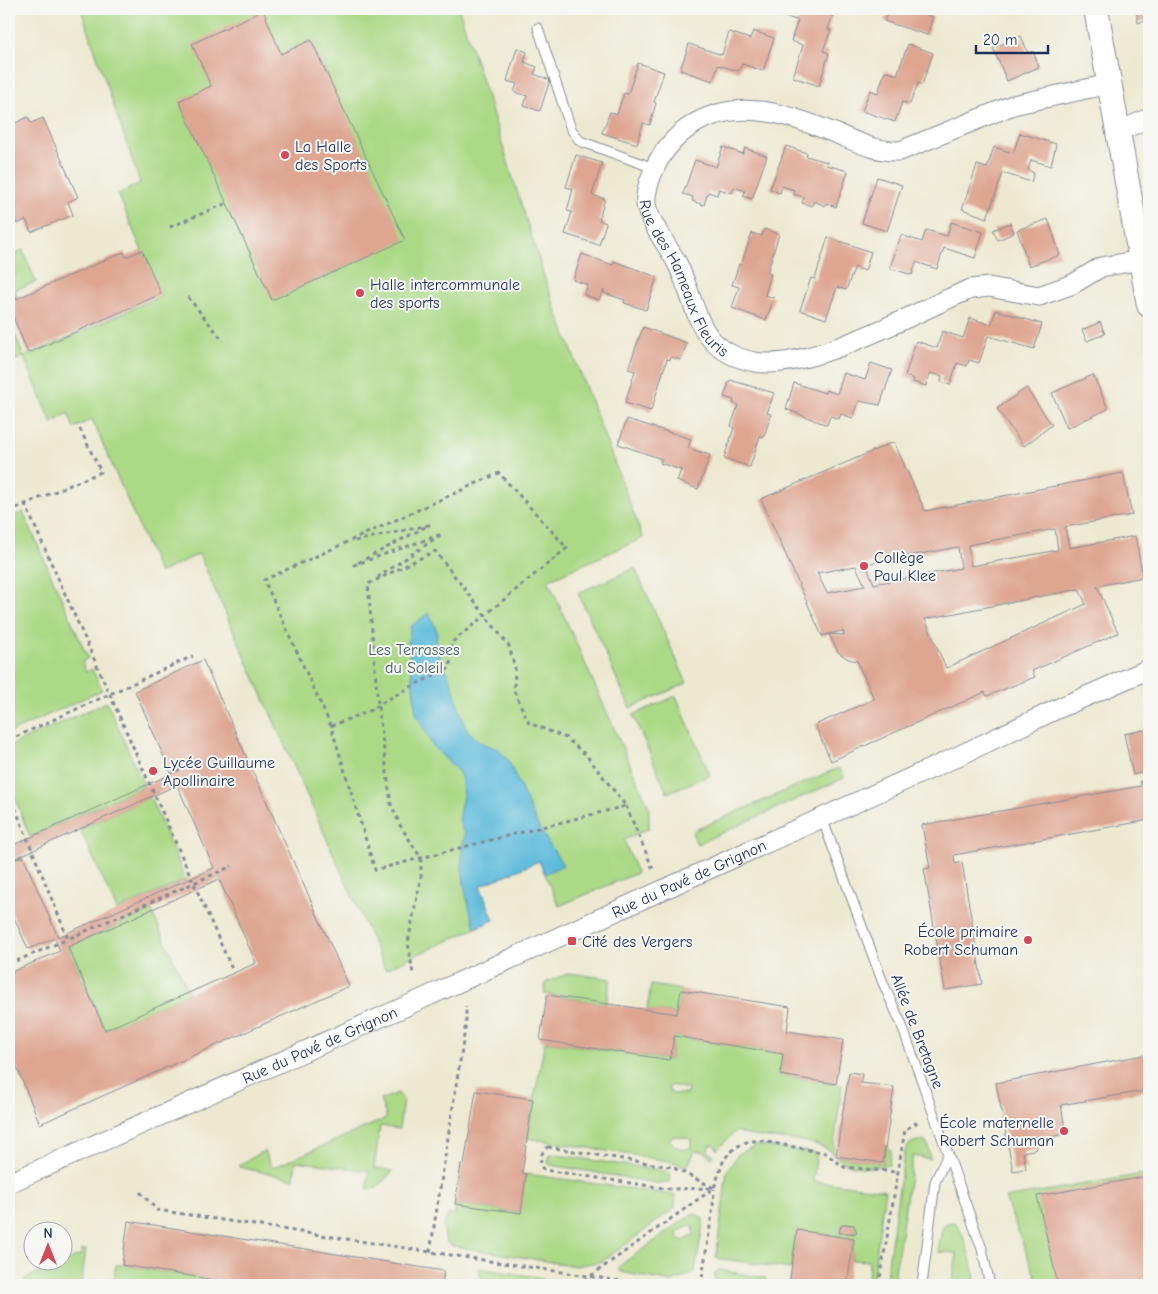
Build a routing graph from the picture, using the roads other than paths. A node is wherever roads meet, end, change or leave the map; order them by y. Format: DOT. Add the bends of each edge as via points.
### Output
graph roads {
  1 [pos="1096,9"];
  2 [pos="538,28"];
  3 [pos="1109,84"];
  4 [pos="1149,118"];
  5 [pos="1117,132"];
  6 [pos="654,168"];
  7 [pos="1141,260"];
  8 [pos="1149,305"];
  9 [pos="1149,669"];
  10 [pos="822,818"];
  11 [pos="948,1154"];
  12 [pos="9,1183"];
  13 [pos="922,1285"];
  14 [pos="990,1285"];
  1 -- 3 [label="street"];
  2 -- 6 [label="lane" via="571,129 580,141"];
  3 -- 5 [label="street"];
  3 -- 6 [label="street, Rue des Hameaux Fleuris" via="1013,105 900,151 888,152 782,114 732,111 713,115 682,133 664,150"];
  4 -- 5 [label="street"];
  5 -- 7 [label="street"];
  6 -- 7 [label="street, Rue des Hameaux Fleuris" via="645,202 648,213 678,265 699,322 713,343 756,362 812,356 839,347 972,289 989,287 1038,296 1072,284 1101,267"];
  7 -- 8 [label="street"];
  9 -- 10 [label="street, Rue du Pavé de Grignon"];
  10 -- 11 [label="lane, Allée de Bretagne"];
  10 -- 12 [label="street, Rue du Pavé de Grignon"];
  11 -- 13 [label="lane" via="935,1182"];
  11 -- 14 [label="lane, Allée de Bretagne" via="982,1249"];
}
